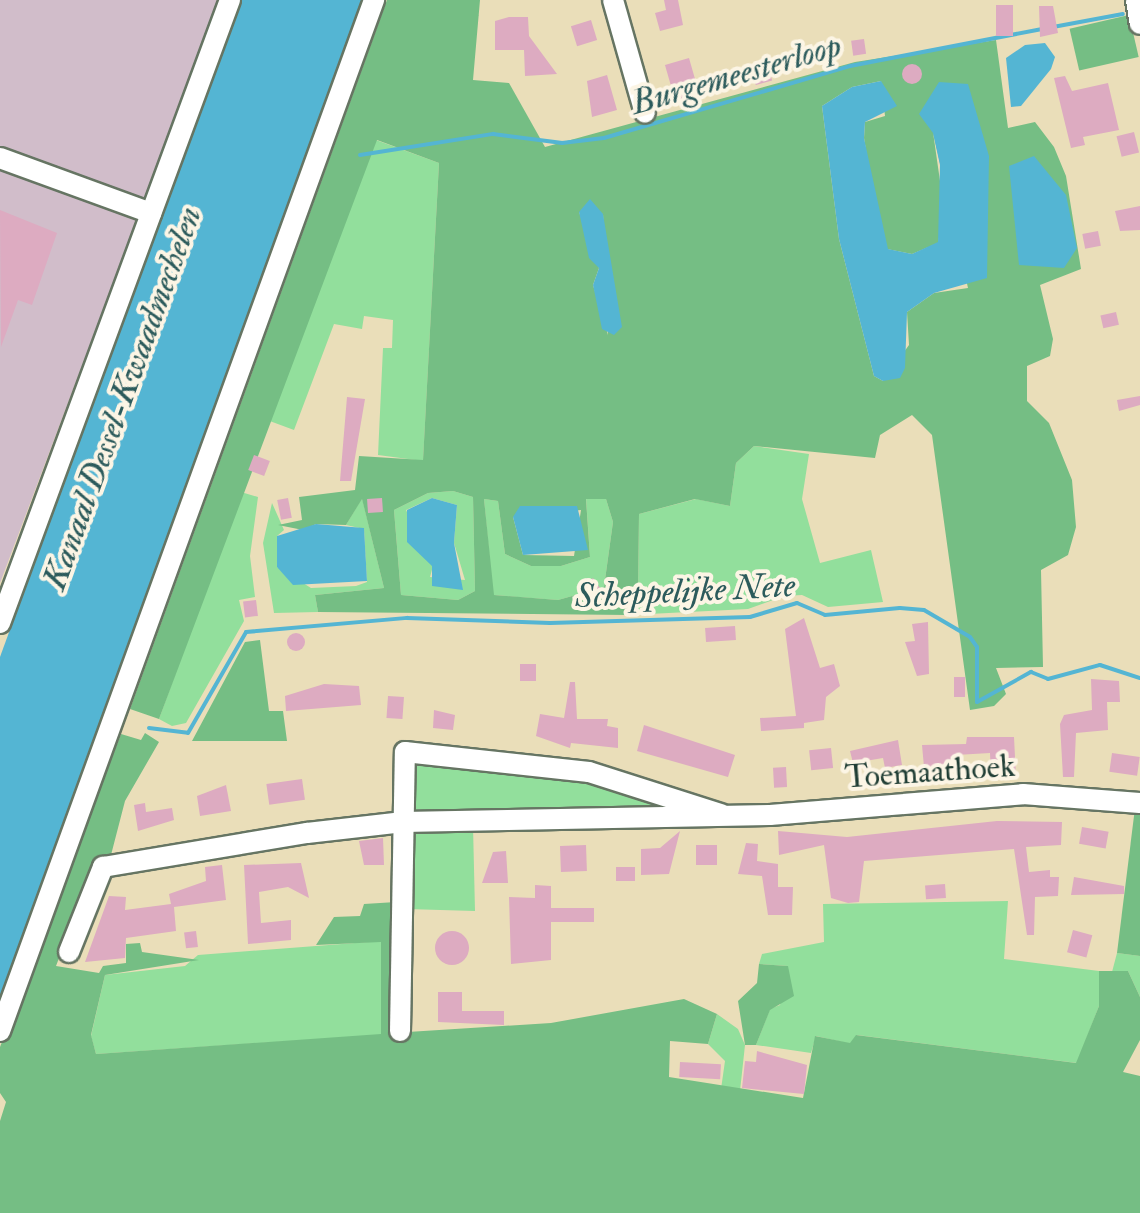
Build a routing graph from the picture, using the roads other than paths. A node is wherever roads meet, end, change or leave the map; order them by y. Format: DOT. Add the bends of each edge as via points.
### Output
graph roads {
  1 [pos="230,0"];
  2 [pos="374,0"];
  3 [pos="614,0"];
  4 [pos="1136,0"];
  5 [pos="1140,24"];
  6 [pos="645,113"];
  7 [pos="0,158"];
  8 [pos="152,213"];
  9 [pos="0,623"];
  10 [pos="1140,803"];
  11 [pos="725,816"];
  12 [pos="403,822"];
  13 [pos="69,952"];
  14 [pos="400,1031"];
  15 [pos="0,1032"];
  1 -- 8 [label="street"];
  2 -- 15 [label="street"];
  3 -- 6 [label="street"];
  4 -- 5 [label="street"];
  7 -- 8 [label="street"];
  8 -- 9 [label="street"];
  10 -- 11 [label="street, Toemaathoek" via="1024,794"];
  11 -- 12 [label="street, Toemaathoek"];
  11 -- 12 [label="street, Toemaathoek" via="589,772 405,752"];
  12 -- 13 [label="street, Toemaathoek" via="103,866"];
  12 -- 14 [label="street, Toemaathoek"];
}
